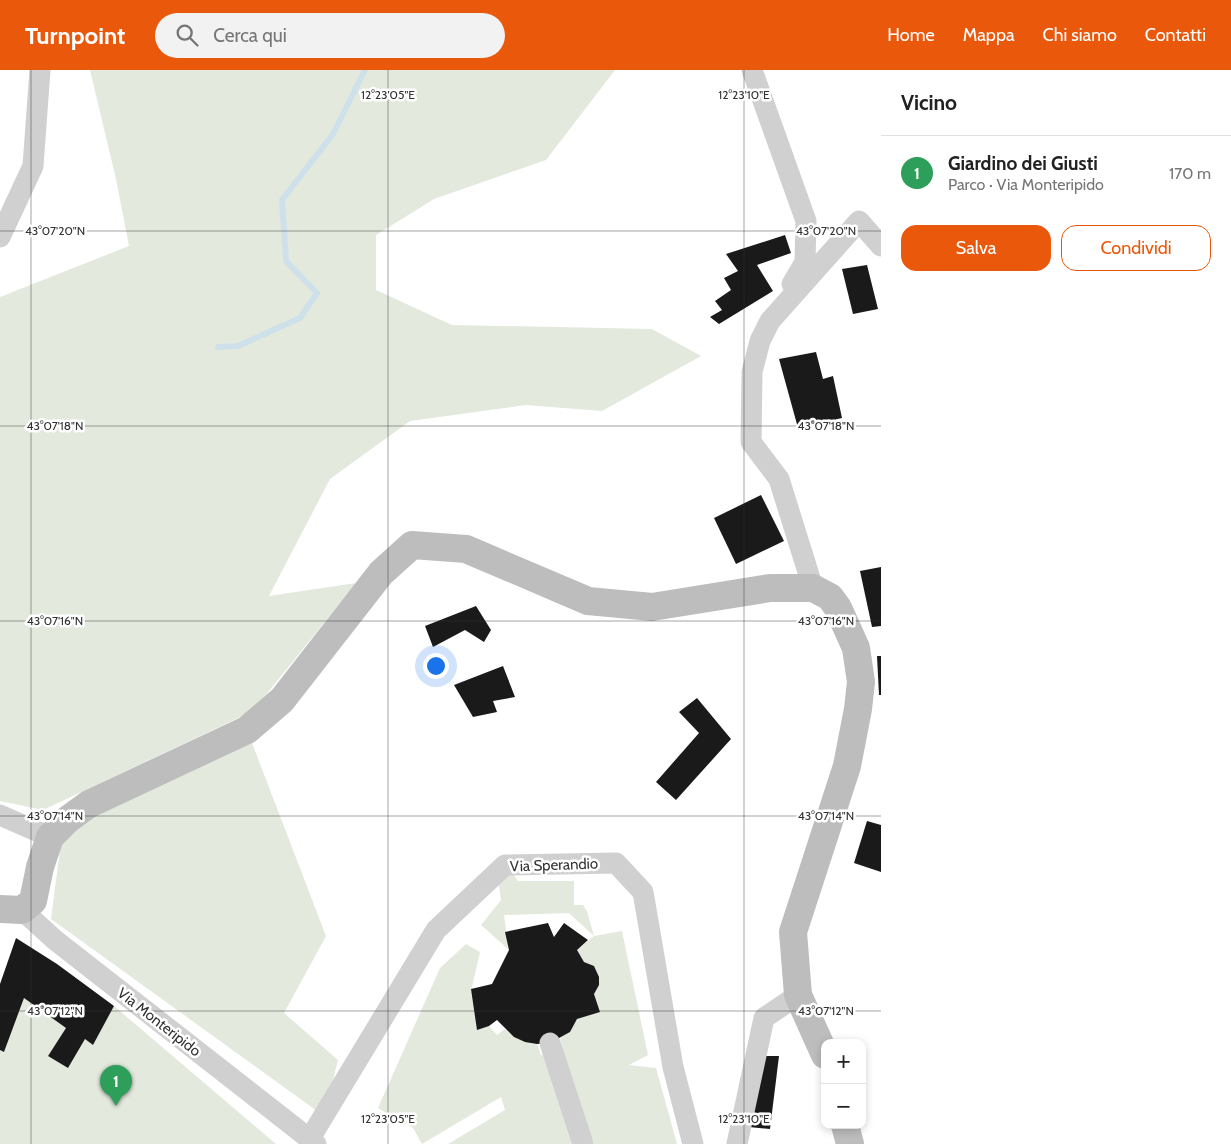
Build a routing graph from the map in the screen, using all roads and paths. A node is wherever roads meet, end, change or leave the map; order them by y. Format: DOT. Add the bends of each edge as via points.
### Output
graph roads {
  1 [pos="40,70"];
  2 [pos="752,70"];
  3 [pos="0,237"];
  4 [pos="881,246"];
  5 [pos="770,321"];
  6 [pos="813,588"];
  7 [pos="0,815"];
  8 [pos="50,837"];
  9 [pos="11,910"];
  10 [pos="798,995"];
  11 [pos="550,1043"];
  12 [pos="821,1046"];
  13 [pos="846,1129"];
  14 [pos="311,1143"];
  15 [pos="583,1144"];
  16 [pos="693,1144"];
  17 [pos="737,1144"];
  18 [pos="850,1144"];
  1 -- 3 [label="street" via="33,166"];
  2 -- 5 [label="street" via="806,221 805,262"];
  4 -- 5 [label="street" via="859,221"];
  5 -- 6 [label="street" via="760,340 752,372 751,442 779,480"];
  6 -- 8 [label="street" via="770,588 652,607 588,601 466,549 412,545 381,574 282,700 247,730 89,804"];
  6 -- 10 [label="street" via="830,597 838,608 856,648 861,682 847,766 793,932"];
  7 -- 8 [label="street"];
  8 -- 9 [label="street" via="33,902"];
  9 -- 14 [label="street, Via Monteripido" via="55,940"];
  10 -- 12 [label="street"];
  10 -- 17 [label="street" via="764,1018"];
  11 -- 15 [label="street"];
  13 -- 18 [label="street"];
  14 -- 16 [label="street, Via Sperandio" via="436,930 505,865 616,863 643,892 673,1067"];
}
